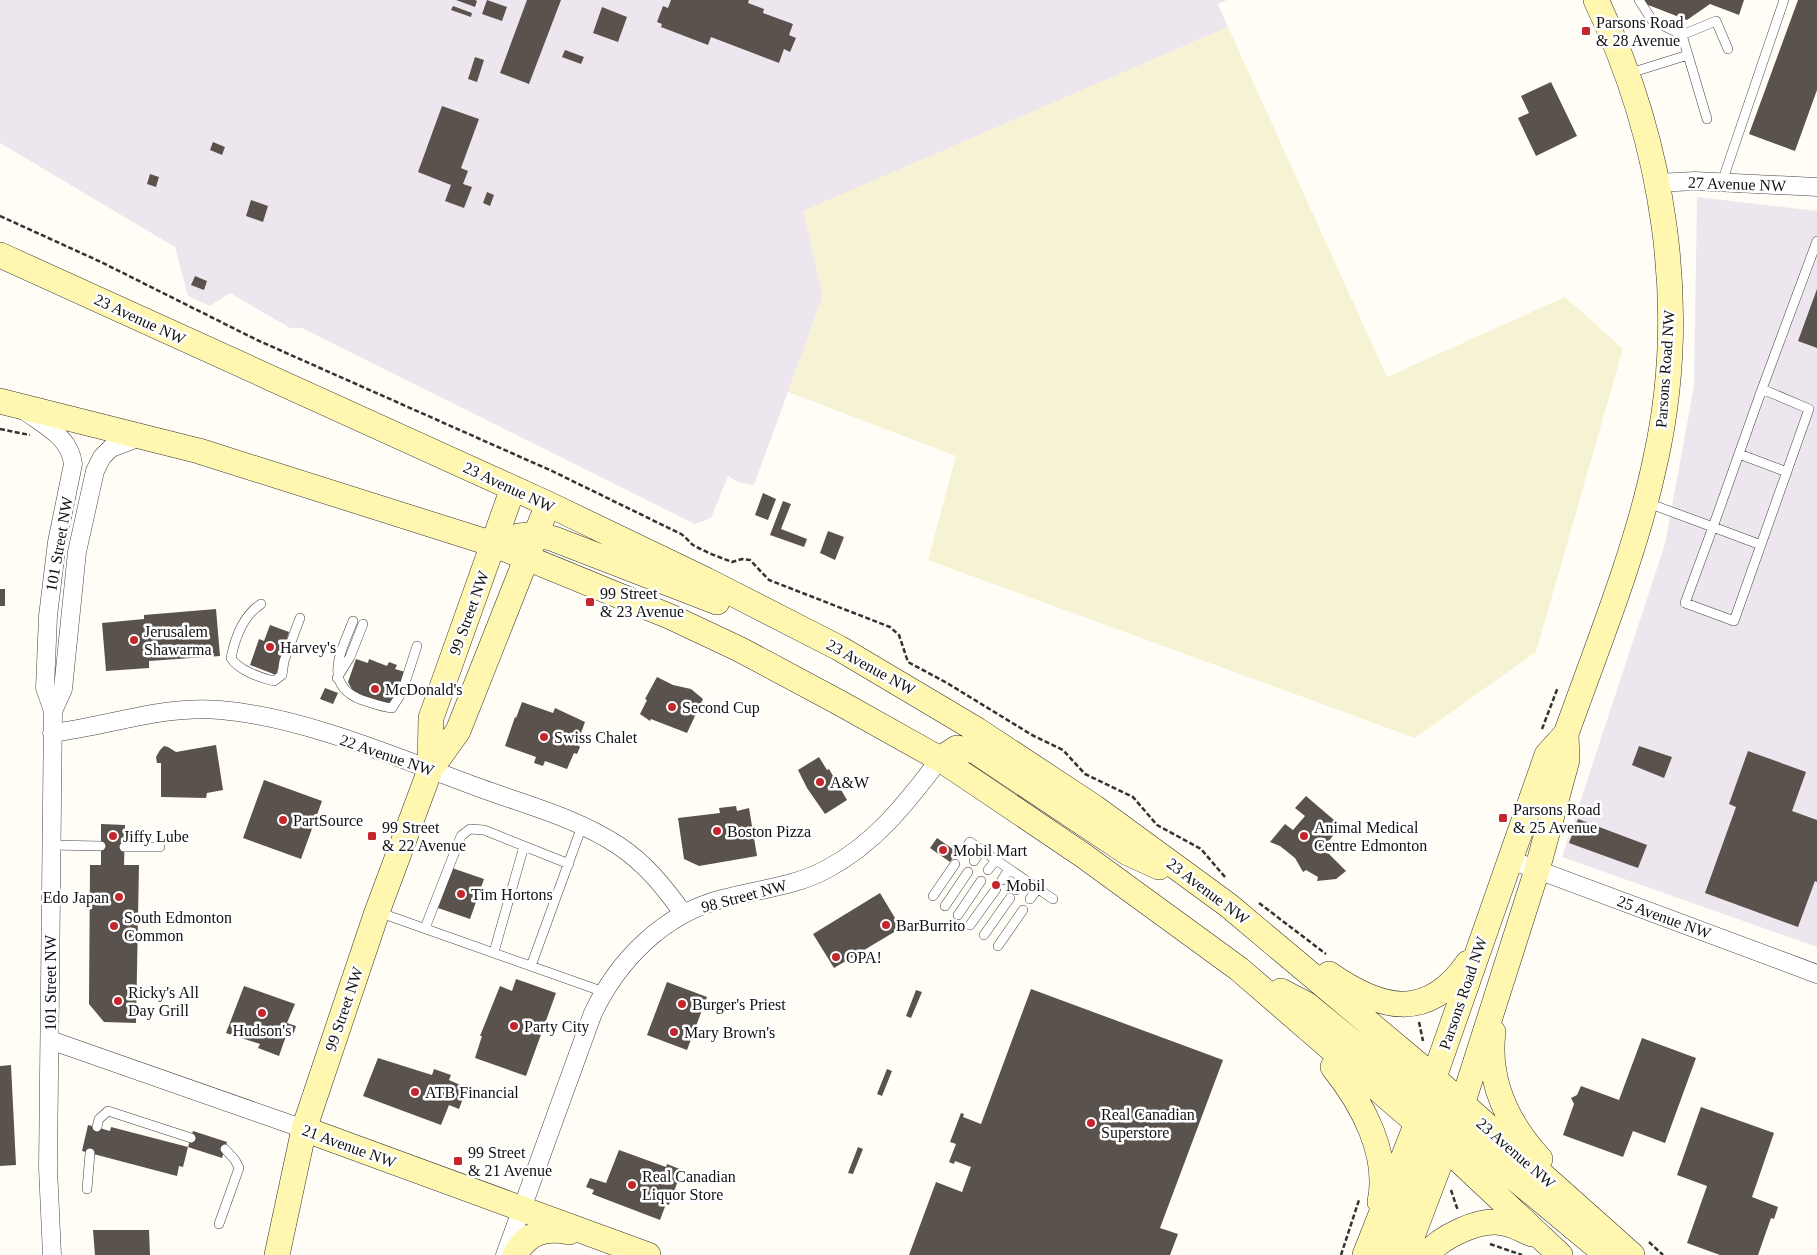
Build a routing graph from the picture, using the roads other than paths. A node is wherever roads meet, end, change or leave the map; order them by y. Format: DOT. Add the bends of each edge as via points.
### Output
graph roads {
  1 [pos="1596,0"];
  2 [pos="1605,0"];
  3 [pos="1639,0"];
  4 [pos="1784,0"];
  5 [pos="1609,27"];
  6 [pos="1682,35"];
  7 [pos="1728,48"];
  8 [pos="1688,55"];
  9 [pos="1627,74"];
  10 [pos="1707,119"];
  11 [pos="1722,182"];
  12 [pos="1657,184"];
  13 [pos="1817,186"];
  14 [pos="1817,241"];
  15 [pos="0,255"];
  16 [pos="1762,390"];
  17 [pos="8,402"];
  18 [pos="144,435"];
  19 [pos="1739,454"];
  20 [pos="1787,472"];
  21 [pos="513,488"];
  22 [pos="1645,502"];
  23 [pos="548,504"];
  24 [pos="1713,527"];
  25 [pos="536,534"];
  26 [pos="493,544"];
  27 [pos="1761,545"];
  28 [pos="527,557"];
  29 [pos="261,604"];
  30 [pos="300,618"];
  31 [pos="353,621"];
  32 [pos="363,624"];
  33 [pos="417,646"];
  34 [pos="839,648"];
  35 [pos="337,678"];
  36 [pos="53,711"];
  37 [pos="52,733"];
  38 [pos="1566,734"];
  39 [pos="940,759"];
  40 [pos="430,770"];
  41 [pos="582,826"];
  42 [pos="50,845"];
  43 [pos="101,846"];
  44 [pos="524,846"];
  45 [pos="124,847"];
  46 [pos="160,847"];
  47 [pos="981,850"];
  48 [pos="962,853"];
  49 [pos="996,860"];
  50 [pos="974,861"];
  51 [pos="569,864"];
  52 [pos="956,864"];
  53 [pos="1508,867"];
  54 [pos="1010,869"];
  55 [pos="988,870"];
  56 [pos="1537,870"];
  57 [pos="968,872"];
  58 [pos="1024,879"];
  59 [pos="1002,880"];
  60 [pos="982,881"];
  61 [pos="1038,888"];
  62 [pos="996,889"];
  63 [pos="1016,890"];
  64 [pos="1208,890"];
  65 [pos="933,896"];
  66 [pos="1010,898"];
  67 [pos="1030,899"];
  68 [pos="1053,899"];
  69 [pos="1228,905"];
  70 [pos="945,906"];
  71 [pos="1023,910"];
  72 [pos="377,912"];
  73 [pos="683,914"];
  74 [pos="1490,915"];
  75 [pos="958,916"];
  76 [pos="970,925"];
  77 [pos="425,928"];
  78 [pos="984,935"];
  79 [pos="998,946"];
  80 [pos="1513,946"];
  81 [pos="494,952"];
  82 [pos="531,966"];
  83 [pos="1238,969"];
  84 [pos="1817,974"];
  85 [pos="604,992"];
  86 [pos="1280,1004"];
  87 [pos="50,1040"];
  88 [pos="1440,1115"];
  89 [pos="97,1127"];
  90 [pos="304,1129"];
  91 [pos="191,1138"];
  92 [pos="225,1149"];
  93 [pos="90,1153"];
  94 [pos="87,1189"];
  95 [pos="521,1209"];
  96 [pos="219,1224"];
  97 [pos="618,1244"];
  98 [pos="1553,1248"];
  99 [pos="1639,1249"];
  100 [pos="52,1255"];
  101 [pos="277,1255"];
  102 [pos="505,1255"];
  103 [pos="514,1255"];
  104 [pos="648,1255"];
  105 [pos="1365,1255"];
  106 [pos="1386,1255"];
  107 [pos="1405,1255"];
  108 [pos="1426,1255"];
  109 [pos="1607,1255"];
  1 -- 5 [label="main road, Parsons Road NW"];
  2 -- 5 [label="main road"];
  3 -- 6 [label="lane" via="1652,20"];
  4 -- 11 [label="lane"];
  5 -- 9 [label="main road, Parsons Road NW"];
  6 -- 7 [label="lane" via="1716,21"];
  6 -- 8 [label="lane"];
  8 -- 9 [label="lane"];
  8 -- 10 [label="lane"];
  9 -- 12 [label="main road, Parsons Road NW"];
  11 -- 12 [label="street, 27 Avenue NW"];
  11 -- 13 [label="street, 27 Avenue NW"];
  12 -- 22 [label="main road, Parsons Road NW" via="1668,255 1669,353 1662,430"];
  14 -- 16 [label="lane"];
  15 -- 21 [label="main road, 23 Avenue NW"];
  16 -- 19 [label="lane"];
  16 -- 20 [label="lane" via="1809,409"];
  17 -- 18 [label="main road, 23 Avenue NW"];
  17 -- 36 [label="street, 101 Street NW" via="62,439 72,456 48,616 45,688"];
  18 -- 26 [label="main road, 23 Avenue NW" via="265,470"];
  18 -- 36 [label="street, 101 Street NW" via="111,448 95,471 77,552 63,689"];
  19 -- 20 [label="lane"];
  19 -- 24 [label="lane"];
  20 -- 27 [label="lane"];
  21 -- 23 [label="main road, 23 Avenue NW"];
  21 -- 26 [label="main road, 99 Street NW"];
  22 -- 24 [label="lane"];
  22 -- 38 [label="main road, Parsons Road NW"];
  23 -- 25 [label="main road, 99 Street NW"];
  23 -- 34 [label="main road, 23 Avenue NW"];
  24 -- 27 [label="lane"];
  24 -- 27 [label="lane" via="1685,603 1734,620"];
  25 -- 26 [label="main road"];
  25 -- 28 [label="main road, 99 Street NW"];
  25 -- 34 [label="main road"];
  26 -- 28 [label="main road, 23 Avenue NW"];
  26 -- 40 [label="main road, 99 Street NW" via="431,718"];
  28 -- 39 [label="main road, 23 Avenue NW" via="739,649"];
  28 -- 40 [label="main road, 99 Street NW" via="458,731"];
  29 -- 30 [label="lane" via="251,610 231,658 238,666 268,680 282,675"];
  31 -- 35 [label="lane" via="340,658"];
  32 -- 35 [label="lane" via="350,657"];
  33 -- 35 [label="lane" via="402,692 392,708 346,692"];
  34 -- 64 [label="main road, 23 Avenue NW" via="977,730 1094,807"];
  36 -- 37 [label="street, 101 Street NW"];
  37 -- 40 [label="street, 22 Avenue NW" via="166,712 221,710 264,717 330,735"];
  37 -- 42 [label="street, 101 Street NW"];
  38 -- 53 [label="main road, Parsons Road NW" via="1547,756"];
  38 -- 56 [label="main road, Parsons Road NW" via="1567,760"];
  39 -- 64 [label="main road" via="956,748 975,751 1128,853"];
  39 -- 73 [label="street, 98 Street NW" via="893,819 837,864 794,883 722,899"];
  39 -- 83 [label="main road, 23 Avenue NW" via="1084,856"];
  40 -- 41 [label="street, 22 Avenue NW"];
  40 -- 72 [label="main road, 99 Street NW"];
  41 -- 51 [label="lane"];
  41 -- 73 [label="street, 22 Avenue NW" via="619,846 650,870"];
  42 -- 43 [label="lane"];
  42 -- 87 [label="street, 101 Street NW"];
  44 -- 51 [label="lane"];
  44 -- 77 [label="lane" via="484,830 470,829 461,836"];
  44 -- 81 [label="lane"];
  45 -- 46 [label="lane"];
  47 -- 48 [label="lane" via="970,842"];
  47 -- 49 [label="lane"];
  47 -- 50 [label="lane"];
  49 -- 54 [label="lane"];
  49 -- 55 [label="lane"];
  51 -- 82 [label="lane"];
  52 -- 65 [label="lane"];
  53 -- 56 [label="street, 25 Avenue NW"];
  53 -- 74 [label="main road, Parsons Road NW"];
  53 -- 88 [label="main road" via="1501,924"];
  54 -- 58 [label="lane"];
  54 -- 59 [label="lane"];
  56 -- 80 [label="main road, Parsons Road NW"];
  56 -- 84 [label="street, 25 Avenue NW"];
  57 -- 70 [label="lane"];
  58 -- 61 [label="lane"];
  58 -- 63 [label="lane"];
  60 -- 75 [label="lane"];
  61 -- 67 [label="lane"];
  61 -- 68 [label="lane"];
  62 -- 76 [label="lane"];
  64 -- 69 [label="main road, 23 Avenue NW"];
  66 -- 78 [label="lane"];
  69 -- 74 [label="main road" via="1250,916 1346,986 1379,1001 1398,1005 1425,1000 1452,982 1469,962"];
  69 -- 88 [label="main road, 23 Avenue NW"];
  71 -- 79 [label="lane"];
  72 -- 77 [label="lane"];
  72 -- 90 [label="main road, 99 Street NW"];
  73 -- 85 [label="street, 98 Street NW" via="638,948"];
  74 -- 88 [label="main road, Parsons Road NW"];
  77 -- 81 [label="lane"];
  80 -- 88 [label="main road, Parsons Road NW"];
  80 -- 99 [label="main road" via="1492,1041 1499,1094 1508,1115 1537,1156"];
  81 -- 82 [label="lane"];
  82 -- 85 [label="lane"];
  83 -- 86 [label="main road, 23 Avenue NW"];
  83 -- 88 [label="main road" via="1306,1004"];
  85 -- 95 [label="street, 98 Street NW" via="593,1013"];
  86 -- 88 [label="main road, 23 Avenue NW"];
  86 -- 105 [label="main road" via="1355,1095 1373,1137 1380,1165 1380,1198"];
  87 -- 90 [label="street, 21 Avenue NW"];
  87 -- 100 [label="street, 101 Street NW" via="48,1168"];
  88 -- 98 [label="main road, 23 Avenue NW"];
  88 -- 99 [label="main road, 23 Avenue NW"];
  88 -- 105 [label="main road, Parsons Road NW"];
  88 -- 106 [label="main road"];
  88 -- 107 [label="main road, Parsons Road NW"];
  88 -- 109 [label="main road"];
  89 -- 91 [label="lane" via="99,1119 108,1111"];
  90 -- 95 [label="main road, 21 Avenue NW"];
  90 -- 101 [label="main road, 99 Street NW"];
  92 -- 96 [label="lane" via="239,1168"];
  93 -- 94 [label="lane"];
  95 -- 97 [label="main road, 21 Avenue NW"];
  95 -- 102 [label="street, 98 Street NW"];
  97 -- 103 [label="main road" via="562,1231 542,1230 531,1236"];
  97 -- 104 [label="main road, 21 Avenue NW"];
  98 -- 108 [label="main road" via="1512,1225 1492,1222 1454,1235 1437,1244"];
}
